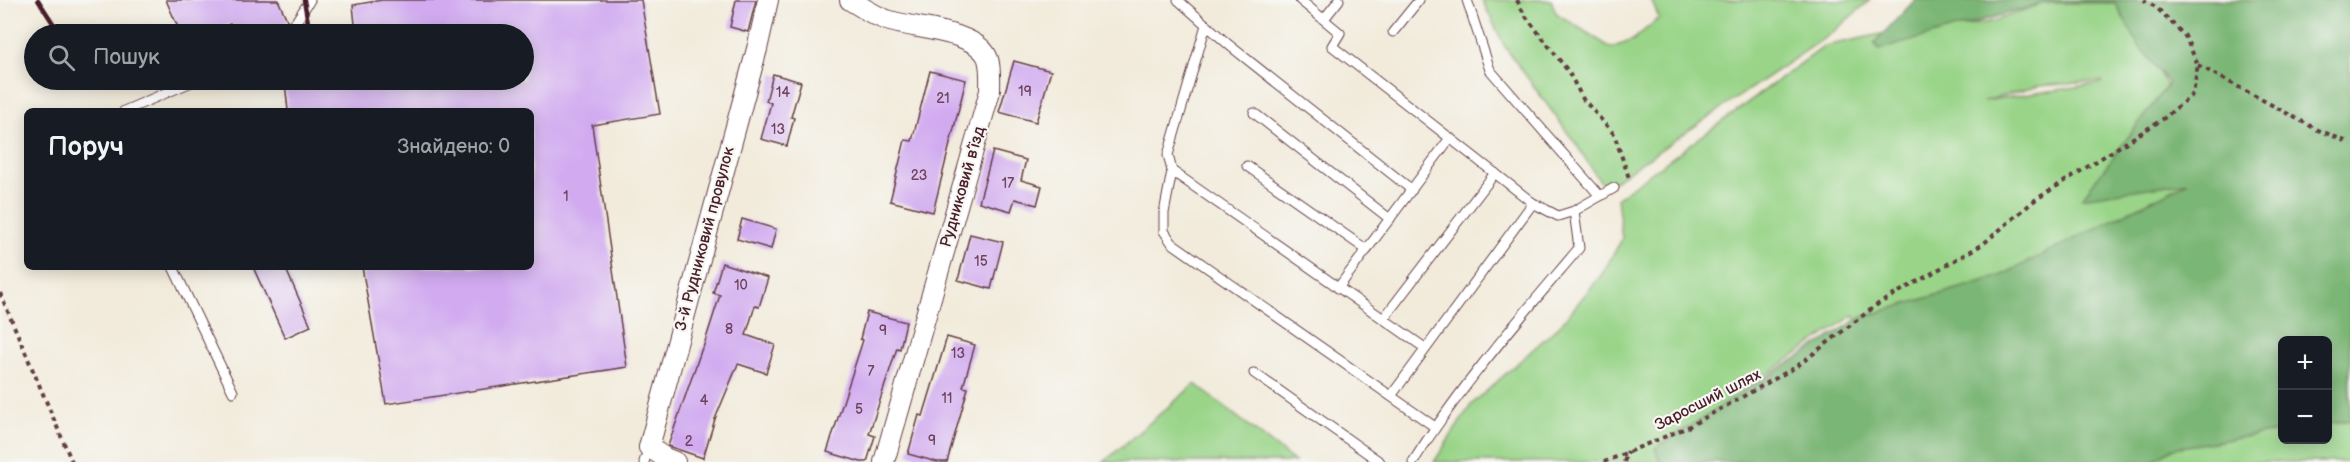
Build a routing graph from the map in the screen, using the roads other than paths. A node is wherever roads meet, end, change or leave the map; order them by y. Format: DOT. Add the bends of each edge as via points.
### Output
graph roads {
  1 [pos="310,0"];
  2 [pos="768,0"];
  3 [pos="850,0"];
  4 [pos="1178,0"];
  5 [pos="1300,0"];
  6 [pos="1340,0"];
  7 [pos="1419,0"];
  8 [pos="1467,0"];
  9 [pos="1323,20"];
  10 [pos="294,24"];
  11 [pos="1206,25"];
  12 [pos="1394,32"];
  13 [pos="173,90"];
  14 [pos="131,108"];
  15 [pos="1254,112"];
  16 [pos="1450,138"];
  17 [pos="1247,166"];
  18 [pos="1172,171"];
  19 [pos="1495,173"];
  20 [pos="1614,188"];
  21 [pos="1412,190"];
  22 [pos="1600,196"];
  23 [pos="1533,203"];
  24 [pos="1574,211"];
  25 [pos="1390,219"];
  26 [pos="1367,250"];
  27 [pos="174,270"];
  28 [pos="1338,288"];
  29 [pos="1384,318"];
  30 [pos="1425,348"];
  31 [pos="1254,373"];
  32 [pos="233,392"];
  33 [pos="1391,396"];
  34 [pos="1435,427"];
  35 [pos="647,455"];
  36 [pos="675,462"];
  37 [pos="884,462"];
  38 [pos="1380,462"];
  39 [pos="1413,462"];
  1 -- 10 [label="lane"];
  2 -- 35 [label="street, 3-й Рудниковий провулок"];
  3 -- 37 [label="street, Рудниковий в’їзд" via="886,20 962,37 987,56 991,71 990,91"];
  4 -- 11 [label="lane"];
  5 -- 9 [label="lane"];
  6 -- 9 [label="lane"];
  7 -- 12 [label="lane"];
  8 -- 22 [label="lane" via="1490,70"];
  9 -- 16 [label="lane" via="1340,33 1332,46"];
  11 -- 18 [label="lane" via="1168,155"];
  11 -- 21 [label="lane"];
  13 -- 14 [label="lane"];
  15 -- 25 [label="lane"];
  16 -- 19 [label="lane"];
  16 -- 21 [label="lane"];
  17 -- 26 [label="lane"];
  18 -- 28 [label="lane"];
  18 -- 33 [label="lane" via="1164,213 1164,231 1172,243"];
  19 -- 23 [label="lane"];
  19 -- 29 [label="lane"];
  20 -- 22 [label="lane"];
  21 -- 25 [label="lane"];
  22 -- 24 [label="lane"];
  23 -- 24 [label="lane" via="1558,216"];
  23 -- 30 [label="lane"];
  24 -- 34 [label="lane" via="1579,248"];
  25 -- 26 [label="lane"];
  26 -- 28 [label="lane"];
  27 -- 32 [label="lane"];
  28 -- 29 [label="lane"];
  29 -- 30 [label="lane"];
  30 -- 33 [label="lane"];
  31 -- 38 [label="lane"];
  33 -- 34 [label="lane"];
  34 -- 39 [label="lane"];
  35 -- 36 [label="street, 3-й Рудниковий провулок"];
}
